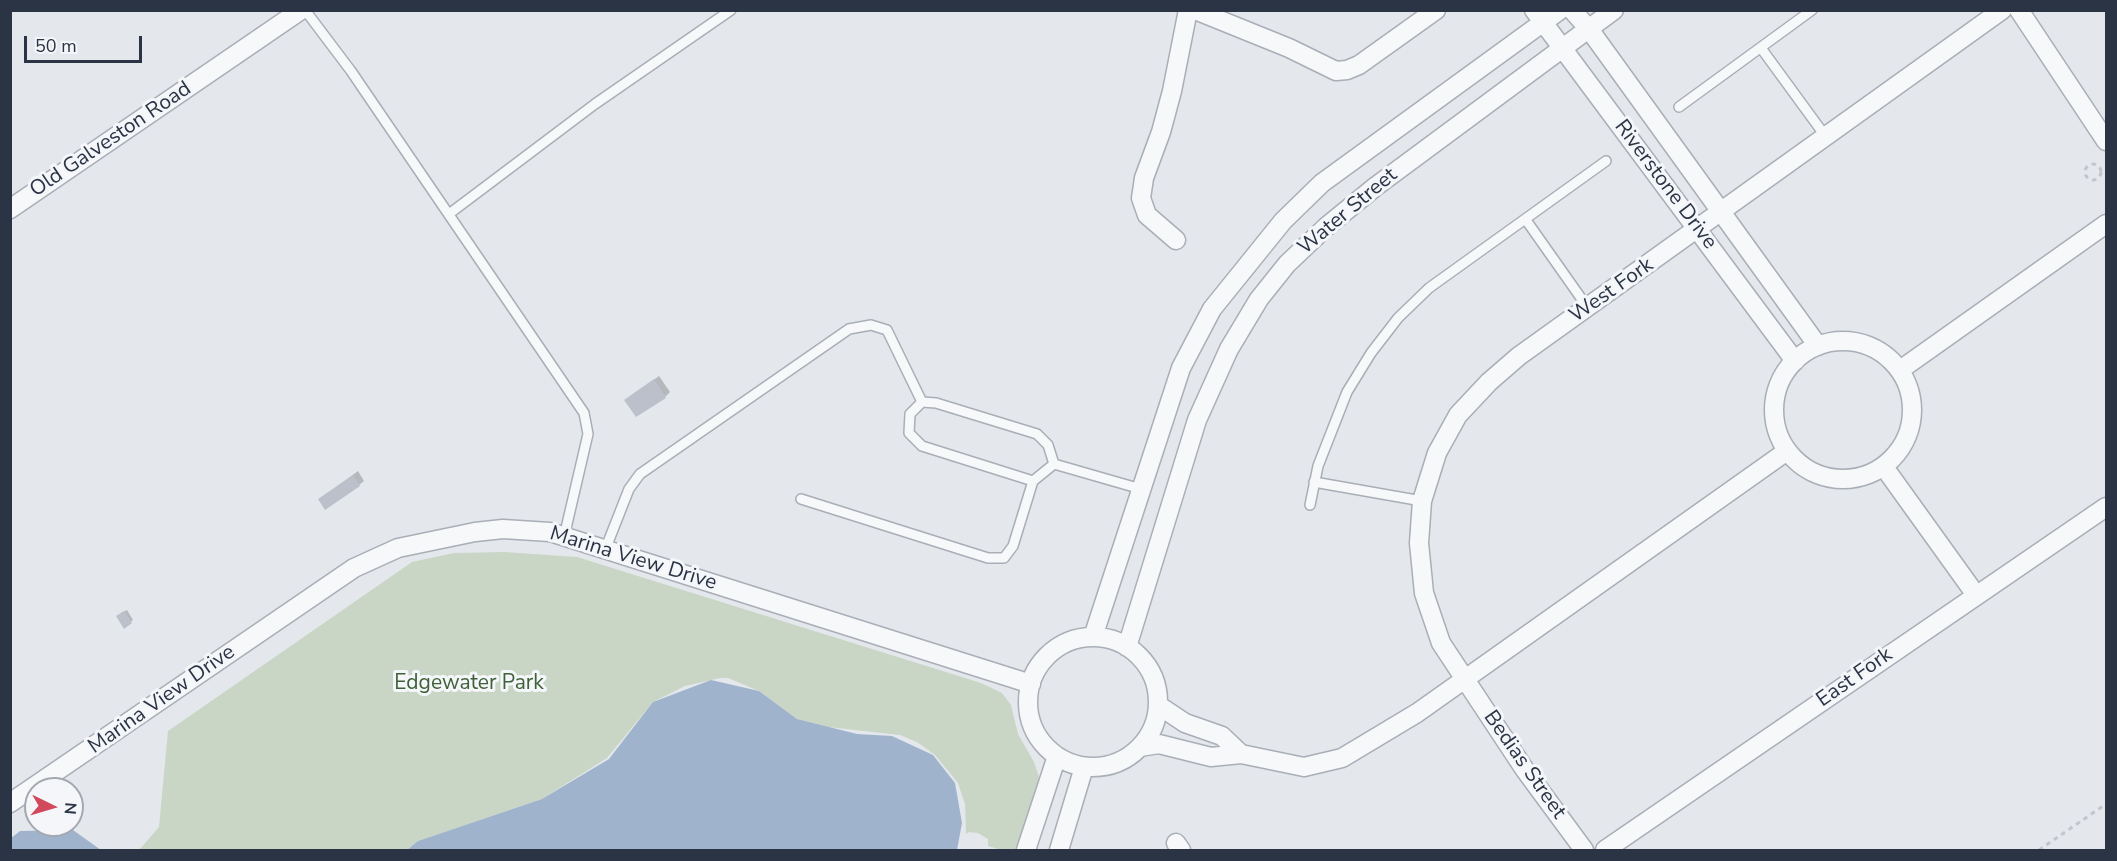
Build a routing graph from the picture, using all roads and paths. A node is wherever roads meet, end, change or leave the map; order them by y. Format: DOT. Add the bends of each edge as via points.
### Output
graph roads {
  1 [pos="303,10"];
  2 [pos="732,10"];
  3 [pos="1188,10"];
  4 [pos="1196,10"];
  5 [pos="1436,10"];
  6 [pos="1560,10"];
  7 [pos="1572,10"];
  8 [pos="1614,10"];
  9 [pos="1812,10"];
  10 [pos="2002,10"];
  11 [pos="2019,10"];
  12 [pos="1539,16"];
  13 [pos="1589,29"];
  14 [pos="1563,48"];
  15 [pos="1761,48"];
  16 [pos="1679,107"];
  17 [pos="1826,137"];
  18 [pos="2106,141"];
  19 [pos="1606,161"];
  20 [pos="2100,173"];
  21 [pos="10,209"];
  22 [pos="1721,212"];
  23 [pos="449,214"];
  24 [pos="1526,220"];
  25 [pos="2106,224"];
  26 [pos="1698,230"];
  27 [pos="1176,240"];
  28 [pos="1588,308"];
  29 [pos="1818,346"];
  30 [pos="1795,361"];
  31 [pos="1899,369"];
  32 [pos="922,402"];
  33 [pos="1787,451"];
  34 [pos="1054,464"];
  35 [pos="1884,467"];
  36 [pos="1033,481"];
  37 [pos="1314,482"];
  38 [pos="1143,485"];
  39 [pos="1175,489"];
  40 [pos="801,499"];
  41 [pos="1422,501"];
  42 [pos="1310,505"];
  43 [pos="2106,507"];
  44 [pos="564,537"];
  45 [pos="605,550"];
  46 [pos="1976,594"];
  47 [pos="1093,637"];
  48 [pos="1127,647"];
  49 [pos="1465,679"];
  50 [pos="1031,684"];
  51 [pos="1158,705"];
  52 [pos="1140,747"];
  53 [pos="1241,754"];
  54 [pos="1057,756"];
  55 [pos="1084,767"];
  56 [pos="10,803"];
  57 [pos="2106,804"];
  58 [pos="1026,850"];
  59 [pos="1059,850"];
  60 [pos="1584,850"];
  61 [pos="1605,850"];
  62 [pos="2039,850"];
  1 -- 21 [label="street, Old Galveston Road"];
  1 -- 23 [label="lane" via="351,71"];
  2 -- 23 [label="lane" via="595,104"];
  3 -- 27 [label="street" via="1172,91 1141,198 1147,215"];
  4 -- 5 [label="street" via="1336,71 1359,65"];
  6 -- 12 [label="street, Water Street"];
  7 -- 13 [label="street, Riverstone Drive"];
  8 -- 13 [label="street, Water Street"];
  9 -- 15 [label="lane"];
  10 -- 17 [label="street, West Fork"];
  11 -- 18 [label="street"];
  12 -- 14 [label="street, Riverstone Drive"];
  12 -- 38 [label="street, Water Street" via="1322,183 1283,220 1212,309 1181,368"];
  13 -- 14 [label="street, Water Street"];
  13 -- 22 [label="street, Riverstone Drive"];
  14 -- 26 [label="street, Riverstone Drive"];
  14 -- 39 [label="street, Water Street" via="1375,187 1287,264 1259,299 1229,349 1197,420"];
  15 -- 16 [label="lane"];
  15 -- 17 [label="lane"];
  17 -- 22 [label="street, West Fork"];
  19 -- 24 [label="lane"];
  20 -- 20 [label="path" via="2093,164 2085,170 2091,180"];
  22 -- 26 [label="street, West Fork"];
  22 -- 29 [label="street, Riverstone Drive"];
  23 -- 44 [label="lane" via="584,413 588,434"];
  24 -- 28 [label="lane"];
  24 -- 37 [label="lane" via="1429,288 1398,318 1347,392 1330,429"];
  25 -- 31 [label="street"];
  26 -- 28 [label="street, West Fork"];
  26 -- 30 [label="street, Riverstone Drive"];
  28 -- 41 [label="street, West Fork" via="1511,363 1458,416 1437,453"];
  29 -- 30 [label="street"];
  29 -- 31 [label="street" via="1840,341 1863,344 1883,353"];
  30 -- 33 [label="street" via="1780,381 1775,399 1774,417"];
  31 -- 35 [label="street" via="1909,389 1911,421 1899,451"];
  32 -- 34 [label="lane" via="1038,434 1048,445"];
  32 -- 36 [label="lane" via="910,414 909,432 922,446"];
  32 -- 45 [label="lane" via="887,330 871,325 849,330 640,474 629,489"];
  33 -- 35 [label="street" via="1803,467 1822,477 1864,477"];
  33 -- 49 [label="street"];
  34 -- 36 [label="lane"];
  34 -- 38 [label="lane"];
  35 -- 46 [label="street"];
  36 -- 40 [label="lane" via="1013,546 1004,558 988,558"];
  37 -- 41 [label="lane"];
  37 -- 42 [label="lane"];
  38 -- 39 [label="street"];
  38 -- 47 [label="street, Water Street"];
  39 -- 48 [label="street, Water Street"];
  41 -- 49 [label="street, West Fork" via="1419,543 1425,593 1441,643"];
  43 -- 46 [label="street, East Fork"];
  44 -- 45 [label="street, Marina View Drive"];
  44 -- 56 [label="street, Marina View Drive" via="529,530 475,532 414,543 378,556 354,568"];
  45 -- 50 [label="street, Marina View Drive"];
  46 -- 61 [label="street, East Fork"];
  47 -- 48 [label="street"];
  47 -- 50 [label="street" via="1055,651 1038,669"];
  48 -- 51 [label="street" via="1150,672"];
  49 -- 53 [label="street" via="1342,758 1304,767"];
  49 -- 60 [label="street, Bedias Street" via="1524,770"];
  50 -- 54 [label="street" via="1028,704 1032,724 1042,742"];
  51 -- 52 [label="street" via="1153,727"];
  51 -- 53 [label="street" via="1185,723 1222,736"];
  52 -- 53 [label="street" via="1158,744 1211,757"];
  52 -- 55 [label="street" via="1124,760"];
  54 -- 55 [label="street"];
  54 -- 58 [label="street"];
  55 -- 59 [label="street"];
  57 -- 62 [label="path"];
}
